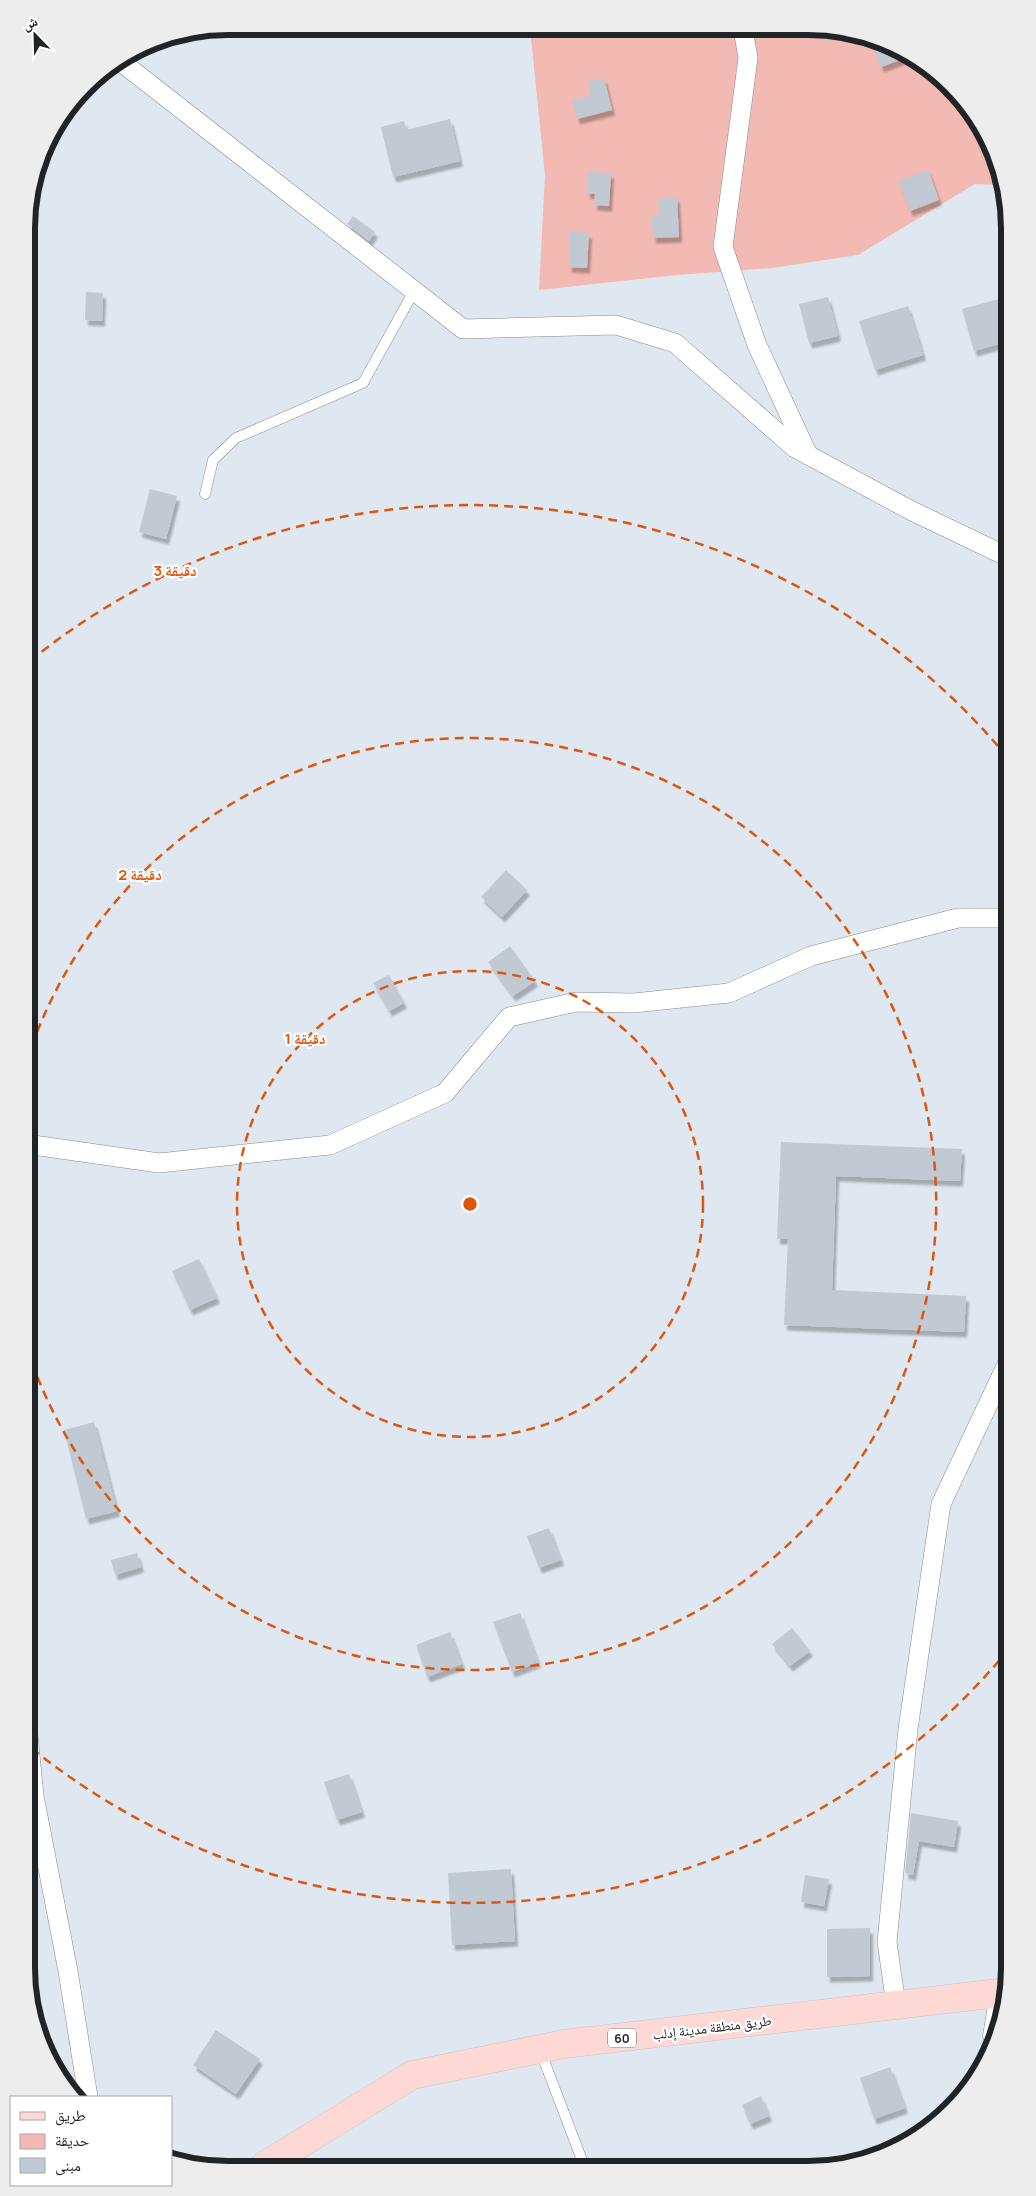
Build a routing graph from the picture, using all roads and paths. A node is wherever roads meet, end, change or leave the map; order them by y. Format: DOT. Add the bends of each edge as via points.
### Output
graph roads {
  1 [pos="744,35"];
  2 [pos="125,65"];
  3 [pos="414,291"];
  4 [pos="808,455"];
  5 [pos="205,494"];
  6 [pos="1001,554"];
  7 [pos="1001,918"];
  8 [pos="35,1145"];
  9 [pos="1001,1379"];
  10 [pos="35,1801"];
  11 [pos="999,1993"];
  12 [pos="896,2005"];
  13 [pos="996,2010"];
  14 [pos="988,2037"];
  15 [pos="540,2049"];
  16 [pos="88,2096"];
  17 [pos="272,2161"];
  18 [pos="582,2161"];
  1 -- 4 [label="street" via="748,58 723,247 757,345"];
  2 -- 3 [label="street"];
  3 -- 4 [label="street" via="464,329 616,325 675,343"];
  3 -- 5 [label="lane" via="363,382 236,438 213,460"];
  4 -- 6 [label="street" via="912,511"];
  7 -- 8 [label="street" via="958,918 811,956 729,993 634,1003 576,1002 509,1016 445,1094 330,1144 159,1163"];
  9 -- 12 [label="street" via="941,1504 908,1729 887,1942"];
  10 -- 16 [label="street" via="68,1971"];
  11 -- 12 [label="main road, طريق منطقة مدينة إدلب / 60"];
  12 -- 15 [label="main road, طريق منطقة مدينة إدلب / 60"];
  13 -- 14 [label="lane"];
  15 -- 17 [label="main road, طريق منطقة مدينة إدلب / 60" via="412,2075"];
  15 -- 18 [label="lane"];
}
